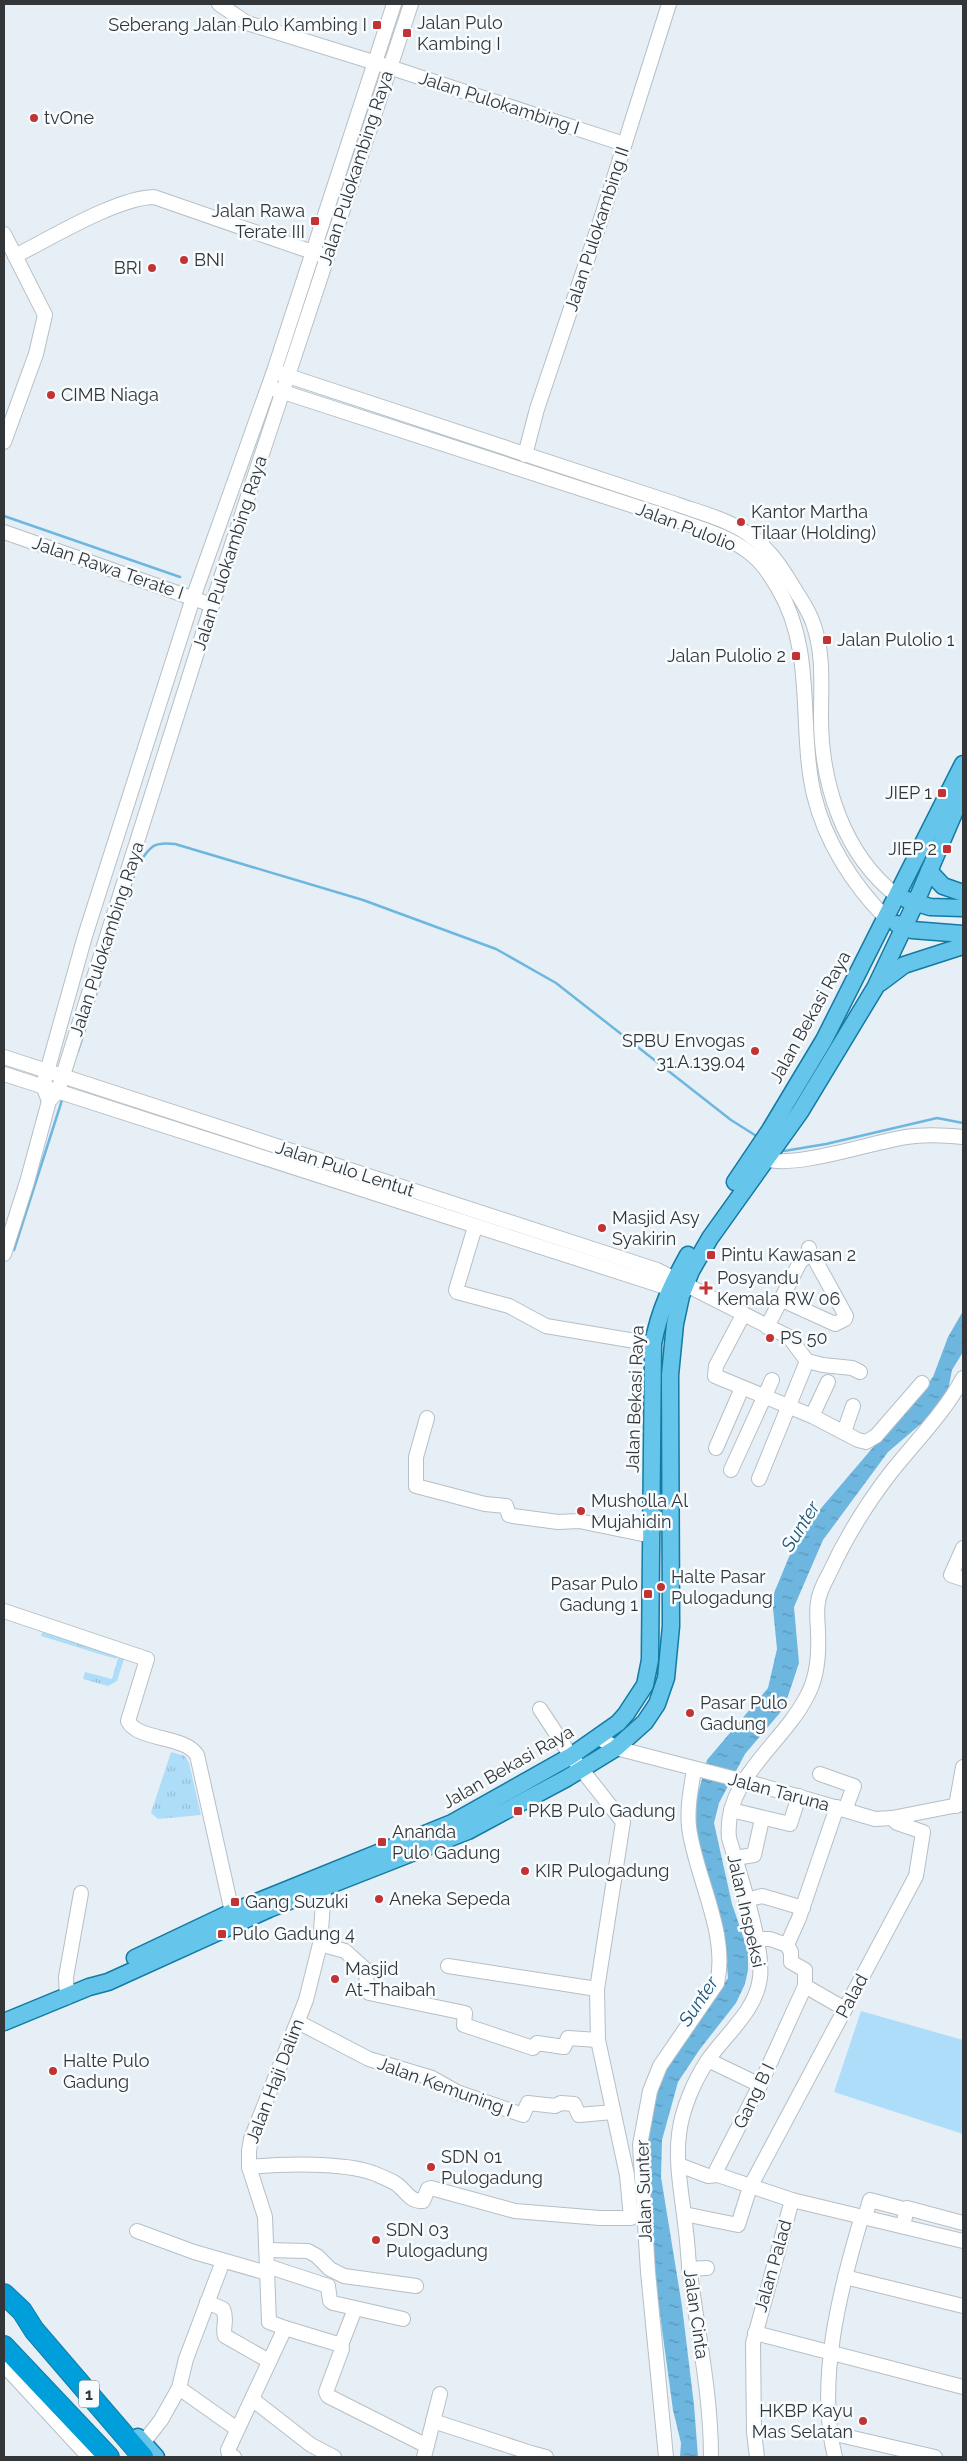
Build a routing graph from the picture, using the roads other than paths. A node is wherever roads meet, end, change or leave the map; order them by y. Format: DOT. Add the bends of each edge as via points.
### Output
graph roads {
  1 [pos="219,4"];
  2 [pos="394,4"];
  3 [pos="411,4"];
  4 [pos="669,4"];
  5 [pos="374,62"];
  6 [pos="389,67"];
  7 [pos="624,144"];
  8 [pos="4,234"];
  9 [pos="313,252"];
  10 [pos="15,256"];
  11 [pos="327,257"];
  12 [pos="280,373"];
  13 [pos="268,387"];
  14 [pos="282,392"];
  15 [pos="4,442"];
  16 [pos="525,455"];
  17 [pos="634,491"];
  18 [pos="676,504"];
  19 [pos="630,505"];
  20 [pos="671,518"];
  21 [pos="4,532"];
  22 [pos="193,598"];
  23 [pos="212,604"];
  24 [pos="821,719"];
  25 [pos="806,720"];
  26 [pos="963,764"];
  27 [pos="963,792"];
  28 [pos="854,848"];
  29 [pos="840,859"];
  30 [pos="929,871"];
  31 [pos="963,893"];
  32 [pos="897,896"];
  33 [pos="915,904"];
  34 [pos="963,908"];
  35 [pos="886,918"];
  36 [pos="904,928"];
  37 [pos="963,934"];
  38 [pos="963,946"];
  39 [pos="875,988"];
  40 [pos="4,1058"];
  41 [pos="47,1072"];
  42 [pos="4,1074"];
  43 [pos="68,1079"];
  44 [pos="43,1086"];
  45 [pos="60,1095"];
  46 [pos="775,1133"];
  47 [pos="963,1137"];
  48 [pos="763,1155"];
  49 [pos="475,1227"];
  50 [pos="4,1254"];
  51 [pos="682,1286"];
  52 [pos="780,1299"];
  53 [pos="743,1314"];
  54 [pos="767,1327"];
  55 [pos="654,1344"];
  56 [pos="807,1361"];
  57 [pos="860,1372"];
  58 [pos="963,1378"];
  59 [pos="772,1380"];
  60 [pos="828,1382"];
  61 [pos="922,1383"];
  62 [pos="742,1388"];
  63 [pos="764,1396"];
  64 [pos="853,1406"];
  65 [pos="788,1407"];
  66 [pos="812,1416"];
  67 [pos="427,1418"];
  68 [pos="844,1432"];
  69 [pos="716,1448"];
  70 [pos="731,1470"];
  71 [pos="759,1480"];
  72 [pos="652,1536"];
  73 [pos="963,1548"];
  74 [pos="963,1579"];
  75 [pos="4,1611"];
  76 [pos="540,1709"];
  77 [pos="598,1737"];
  78 [pos="616,1748"];
  79 [pos="570,1756"];
  80 [pos="963,1767"];
  81 [pos="581,1769"];
  82 [pos="698,1771"];
  83 [pos="820,1774"];
  84 [pos="742,1781"];
  85 [pos="799,1796"];
  86 [pos="960,1805"];
  87 [pos="841,1809"];
  88 [pos="731,1810"];
  89 [pos="892,1818"];
  90 [pos="762,1819"];
  91 [pos="735,1858"];
  92 [pos="324,1888"];
  93 [pos="81,1893"];
  94 [pos="746,1900"];
  95 [pos="803,1908"];
  96 [pos="232,1912"];
  97 [pos="756,1939"];
  98 [pos="320,1944"];
  99 [pos="788,1945"];
  100 [pos="166,1949"];
  101 [pos="448,1966"];
  102 [pos="805,1986"];
  103 [pos="597,1988"];
  104 [pos="67,1997"];
  105 [pos="845,2009"];
  106 [pos="4,2022"];
  107 [pos="298,2022"];
  108 [pos="598,2040"];
  109 [pos="708,2060"];
  110 [pos="760,2085"];
  111 [pos="613,2112"];
  112 [pos="249,2167"];
  113 [pos="679,2168"];
  114 [pos="718,2175"];
  115 [pos="750,2187"];
  116 [pos="792,2200"];
  117 [pos="900,2208"];
  118 [pos="684,2214"];
  119 [pos="864,2217"];
  120 [pos="962,2222"];
  121 [pos="903,2226"];
  122 [pos="137,2230"];
  123 [pos="960,2240"];
  124 [pos="267,2250"];
  125 [pos="223,2261"];
  126 [pos="689,2268"];
  127 [pos="707,2268"];
  128 [pos="267,2270"];
  129 [pos="845,2277"];
  130 [pos="416,2286"];
  131 [pos="4,2294"];
  132 [pos="207,2302"];
  133 [pos="963,2306"];
  134 [pos="355,2309"];
  135 [pos="403,2319"];
  136 [pos="285,2328"];
  137 [pos="754,2333"];
  138 [pos="340,2345"];
  139 [pos="4,2346"];
  140 [pos="830,2352"];
  141 [pos="269,2361"];
  142 [pos="4,2365"];
  143 [pos="963,2387"];
  144 [pos="179,2388"];
  145 [pos="440,2394"];
  146 [pos="252,2399"];
  147 [pos="433,2421"];
  148 [pos="236,2429"];
  149 [pos="831,2433"];
  150 [pos="143,2450"];
  151 [pos="426,2451"];
  152 [pos="531,2455"];
  153 [pos="89,2457"];
  154 [pos="108,2457"];
  155 [pos="156,2457"];
  156 [pos="234,2457"];
  157 [pos="334,2457"];
  158 [pos="546,2457"];
  159 [pos="666,2457"];
  160 [pos="711,2457"];
  161 [pos="757,2457"];
  162 [pos="835,2457"];
  163 [pos="935,2457"];
  1 -- 5 [label="street, Jalan Pulokambing I" via="247,23"];
  2 -- 5 [label="street, Jalan Pulokambing Raya"];
  3 -- 6 [label="street, Jalan Pulokambing Raya"];
  4 -- 7 [label="street, Jalan Pulokambing II"];
  5 -- 6 [label="street, Jalan Pulokambing I"];
  5 -- 9 [label="street, Jalan Pulokambing Raya"];
  6 -- 7 [label="street, Jalan Pulokambing I"];
  6 -- 11 [label="street, Jalan Pulokambing Raya"];
  7 -- 16 [label="street, Jalan Pulokambing II"];
  8 -- 10 [label="street"];
  9 -- 10 [label="street" via="172,202 148,198 134,199 113,208"];
  9 -- 11 [label="street"];
  9 -- 12 [label="street, Jalan Pulokambing Raya"];
  10 -- 15 [label="street" via="44,315 36,354"];
  11 -- 12 [label="street, Jalan Pulokambing Raya"];
  12 -- 13 [label="street, Jalan Pulokambing Raya"];
  12 -- 14 [label="street, Jalan Pulokambing Raya"];
  12 -- 16 [label="street, Jalan Pulolio"];
  13 -- 14 [label="street, Jalan Pulolio"];
  13 -- 22 [label="street, Jalan Pulokambing Raya"];
  14 -- 19 [label="street, Jalan Pulolio"];
  14 -- 23 [label="street, Jalan Pulokambing Raya"];
  16 -- 17 [label="street, Jalan Pulolio"];
  17 -- 18 [label="street, Jalan Pulolio"];
  17 -- 19 [label="street"];
  18 -- 20 [label="street"];
  18 -- 24 [label="street, Jalan Pulolio" via="733,525 752,536 780,566 814,623 821,664"];
  19 -- 20 [label="street, Jalan Pulolio"];
  20 -- 25 [label="street, Jalan Pulolio" via="728,539 751,553 766,568 789,607 801,647"];
  21 -- 22 [label="street, Jalan Rawa Terate I"];
  22 -- 23 [label="street, Jalan Rawa Terate I"];
  22 -- 41 [label="street, Jalan Pulokambing Raya" via="85,936"];
  23 -- 43 [label="street, Jalan Pulokambing Raya"];
  24 -- 25 [label="street"];
  24 -- 28 [label="street, Jalan Pulolio" via="827,778"];
  25 -- 29 [label="street, Jalan Pulolio" via="814,796"];
  26 -- 32 [label="main road, Jalan Bekasi Raya"];
  27 -- 30 [label="main road, Jalan Bekasi Raya"];
  28 -- 29 [label="street"];
  28 -- 32 [label="street, Jalan Pulolio" via="884,886"];
  29 -- 35 [label="street, Jalan Pulolio"];
  30 -- 31 [label="main road" via="943,886"];
  30 -- 33 [label="main road, Jalan Bekasi Raya"];
  32 -- 33 [label="main road"];
  32 -- 35 [label="main road, Jalan Bekasi Raya"];
  33 -- 34 [label="main road"];
  33 -- 36 [label="main road, Jalan Bekasi Raya"];
  35 -- 36 [label="main road"];
  35 -- 46 [label="main road, Jalan Bekasi Raya"];
  36 -- 37 [label="main road"];
  36 -- 39 [label="main road, Jalan Bekasi Raya"];
  38 -- 39 [label="main road" via="904,965"];
  39 -- 46 [label="main road, Jalan Bekasi Raya" via="795,1118"];
  40 -- 41 [label="street, Jalan Pulo Lentut"];
  41 -- 43 [label="street, Jalan Pulo Lentut"];
  41 -- 44 [label="street, Jalan Pulokambing Raya"];
  42 -- 44 [label="street, Jalan Pulo Lentut"];
  43 -- 45 [label="street, Jalan Pulokambing Raya"];
  43 -- 51 [label="street, Jalan Pulo Lentut" via="648,1267"];
  44 -- 45 [label="street, Jalan Pulo Lentut"];
  45 -- 49 [label="street, Jalan Pulo Lentut"];
  45 -- 50 [label="street, Jalan Pulokambing Raya"];
  46 -- 48 [label="main road, Jalan Bekasi Raya"];
  47 -- 48 [label="street" via="938,1134 907,1137 805,1160 780,1162"];
  48 -- 51 [label="main road, Jalan Bekasi Raya" via="701,1233"];
  49 -- 51 [label="street, Jalan Pulo Lentut"];
  49 -- 55 [label="street" via="458,1292 509,1306 546,1326"];
  51 -- 53 [label="street"];
  51 -- 55 [label="main road, Jalan Bekasi Raya" via="657,1322"];
  51 -- 78 [label="main road, Jalan Bekasi Raya" via="670,1367 671,1626 666,1678 651,1714"];
  52 -- 52 [label="street" via="809,1251 846,1316 843,1322 835,1324"];
  52 -- 54 [label="street"];
  53 -- 54 [label="street"];
  53 -- 62 [label="street" via="714,1374"];
  54 -- 56 [label="street" via="789,1336"];
  55 -- 72 [label="main road, Jalan Bekasi Raya"];
  56 -- 57 [label="street"];
  56 -- 65 [label="street"];
  58 -- 84 [label="street, Jalan Inspeksi" via="943,1412 893,1470 864,1510 838,1555 818,1601 817,1657 808,1694"];
  59 -- 63 [label="street"];
  60 -- 66 [label="street"];
  61 -- 68 [label="street" via="869,1441 858,1440"];
  62 -- 63 [label="street"];
  62 -- 69 [label="street"];
  63 -- 65 [label="street"];
  63 -- 70 [label="street"];
  64 -- 68 [label="street"];
  65 -- 66 [label="street"];
  65 -- 71 [label="street"];
  66 -- 68 [label="street"];
  67 -- 72 [label="street" via="416,1457 415,1485 485,1504 506,1506 509,1515 513,1516 558,1522 579,1521"];
  72 -- 77 [label="main road, Jalan Bekasi Raya" via="650,1660 645,1686 626,1714"];
  73 -- 74 [label="street" via="951,1575"];
  75 -- 96 [label="street" via="147,1658 128,1721 134,1728 188,1746 197,1755"];
  76 -- 79 [label="street"];
  77 -- 78 [label="street, Jalan Taruna"];
  77 -- 79 [label="main road, Jalan Bekasi Raya"];
  78 -- 81 [label="main road, Jalan Bekasi Raya"];
  78 -- 82 [label="street, Jalan Taruna"];
  79 -- 81 [label="street"];
  79 -- 96 [label="main road, Jalan Bekasi Raya" via="452,1823"];
  80 -- 86 [label="street" via="957,1794"];
  81 -- 92 [label="main road, Jalan Bekasi Raya" via="468,1831"];
  81 -- 103 [label="street" via="623,1822"];
  82 -- 84 [label="street, Jalan Taruna"];
  82 -- 159 [label="street, Jalan Sunter" via="688,1809 689,1825 693,1851 711,1910 720,1972 717,1984 660,2066 650,2090 640,2145 648,2272"];
  83 -- 87 [label="street" via="854,1786"];
  84 -- 85 [label="street, Jalan Taruna"];
  84 -- 88 [label="street, Jalan Inspeksi"];
  85 -- 87 [label="street, Jalan Taruna"];
  85 -- 90 [label="street" via="790,1824"];
  86 -- 89 [label="street, Jalan Taruna"];
  87 -- 89 [label="street, Jalan Taruna" via="875,1819"];
  87 -- 95 [label="street"];
  88 -- 90 [label="street"];
  88 -- 91 [label="street, Jalan Inspeksi" via="728,1823"];
  89 -- 105 [label="street, Palad" via="897,1823 924,1832 916,1876"];
  90 -- 91 [label="street" via="754,1855"];
  91 -- 94 [label="street, Jalan Inspeksi"];
  92 -- 98 [label="street, Jalan Haji Dalim"];
  92 -- 100 [label="main road, Jalan Bekasi Raya"];
  93 -- 104 [label="street" via="66,1977"];
  94 -- 95 [label="street" via="762,1896"];
  94 -- 97 [label="street, Jalan Inspeksi"];
  95 -- 99 [label="street"];
  96 -- 100 [label="main road, Jalan Bekasi Raya"];
  97 -- 99 [label="street" via="770,1939"];
  97 -- 109 [label="street, Jalan Inspeksi" via="761,1971 757,1992 748,2009"];
  98 -- 107 [label="street, Jalan Haji Dalim"];
  98 -- 108 [label="street" via="345,1951 367,1971 366,1989 369,1993 465,2013 464,2025 534,2048 537,2043 564,2047 568,2038"];
  99 -- 102 [label="street" via="791,1962 805,1970"];
  100 -- 104 [label="main road, Jalan Bekasi Raya" via="103,1974 89,1987"];
  101 -- 103 [label="street"];
  102 -- 105 [label="street"];
  102 -- 110 [label="street, Gang B I"];
  103 -- 108 [label="street"];
  104 -- 106 [label="main road, Jalan Bekasi Raya"];
  105 -- 115 [label="street, Palad"];
  107 -- 111 [label="street, Jalan Kemuning I" via="369,2059 432,2078 457,2092 523,2115 528,2103 574,2104 579,2115"];
  107 -- 112 [label="street, Jalan Haji Dalim" via="251,2139"];
  108 -- 111 [label="street"];
  109 -- 110 [label="street"];
  109 -- 113 [label="street, Jalan Inspeksi" via="684,2112 679,2134"];
  110 -- 114 [label="street, Gang B I" via="717,2169"];
  111 -- 112 [label="street" via="627,2175 631,2216 628,2220 515,2212 431,2188 420,2201 408,2196 393,2182 347,2167"];
  112 -- 124 [label="street, Jalan Haji Dalim" via="266,2217"];
  113 -- 114 [label="street" via="708,2176"];
  113 -- 118 [label="street, Jalan Cinta"];
  114 -- 115 [label="street"];
  115 -- 116 [label="street"];
  115 -- 118 [label="street, Palad" via="738,2225"];
  116 -- 119 [label="street"];
  116 -- 137 [label="street, Jalan Palad"];
  117 -- 119 [label="street" via="865,2198"];
  118 -- 126 [label="street, Jalan Cinta"];
  119 -- 121 [label="street"];
  119 -- 129 [label="street"];
  120 -- 121 [label="street" via="906,2208"];
  120 -- 123 [label="street"];
  121 -- 123 [label="street"];
  122 -- 125 [label="street"];
  124 -- 128 [label="street, Jalan Haji Dalim"];
  124 -- 130 [label="street" via="308,2252 344,2276"];
  125 -- 128 [label="street"];
  125 -- 132 [label="street"];
  126 -- 127 [label="street"];
  126 -- 160 [label="street, Jalan Cinta" via="701,2334"];
  128 -- 134 [label="street" via="328,2286 330,2301"];
  128 -- 136 [label="street, Jalan Haji Dalim" via="269,2322"];
  129 -- 133 [label="street"];
  129 -- 140 [label="street"];
  131 -- 150 [label="highway, 1"];
  132 -- 141 [label="street" via="223,2309 225,2336"];
  132 -- 144 [label="street"];
  134 -- 135 [label="street"];
  134 -- 138 [label="street"];
  136 -- 138 [label="street"];
  136 -- 141 [label="street"];
  137 -- 140 [label="street"];
  137 -- 161 [label="street, Jalan Palad" via="752,2365"];
  138 -- 151 [label="street" via="342,2350 326,2394"];
  139 -- 154 [label="highway, 1"];
  140 -- 143 [label="street"];
  140 -- 149 [label="street"];
  141 -- 146 [label="street"];
  142 -- 153 [label="street"];
  144 -- 148 [label="street"];
  144 -- 150 [label="street"];
  145 -- 147 [label="street"];
  146 -- 148 [label="street"];
  146 -- 157 [label="street" via="311,2445"];
  147 -- 151 [label="street"];
  147 -- 152 [label="street"];
  148 -- 156 [label="street" via="228,2450"];
  149 -- 162 [label="street"];
  149 -- 163 [label="street"];
  150 -- 155 [label="main road"];
  152 -- 158 [label="street"];
}
